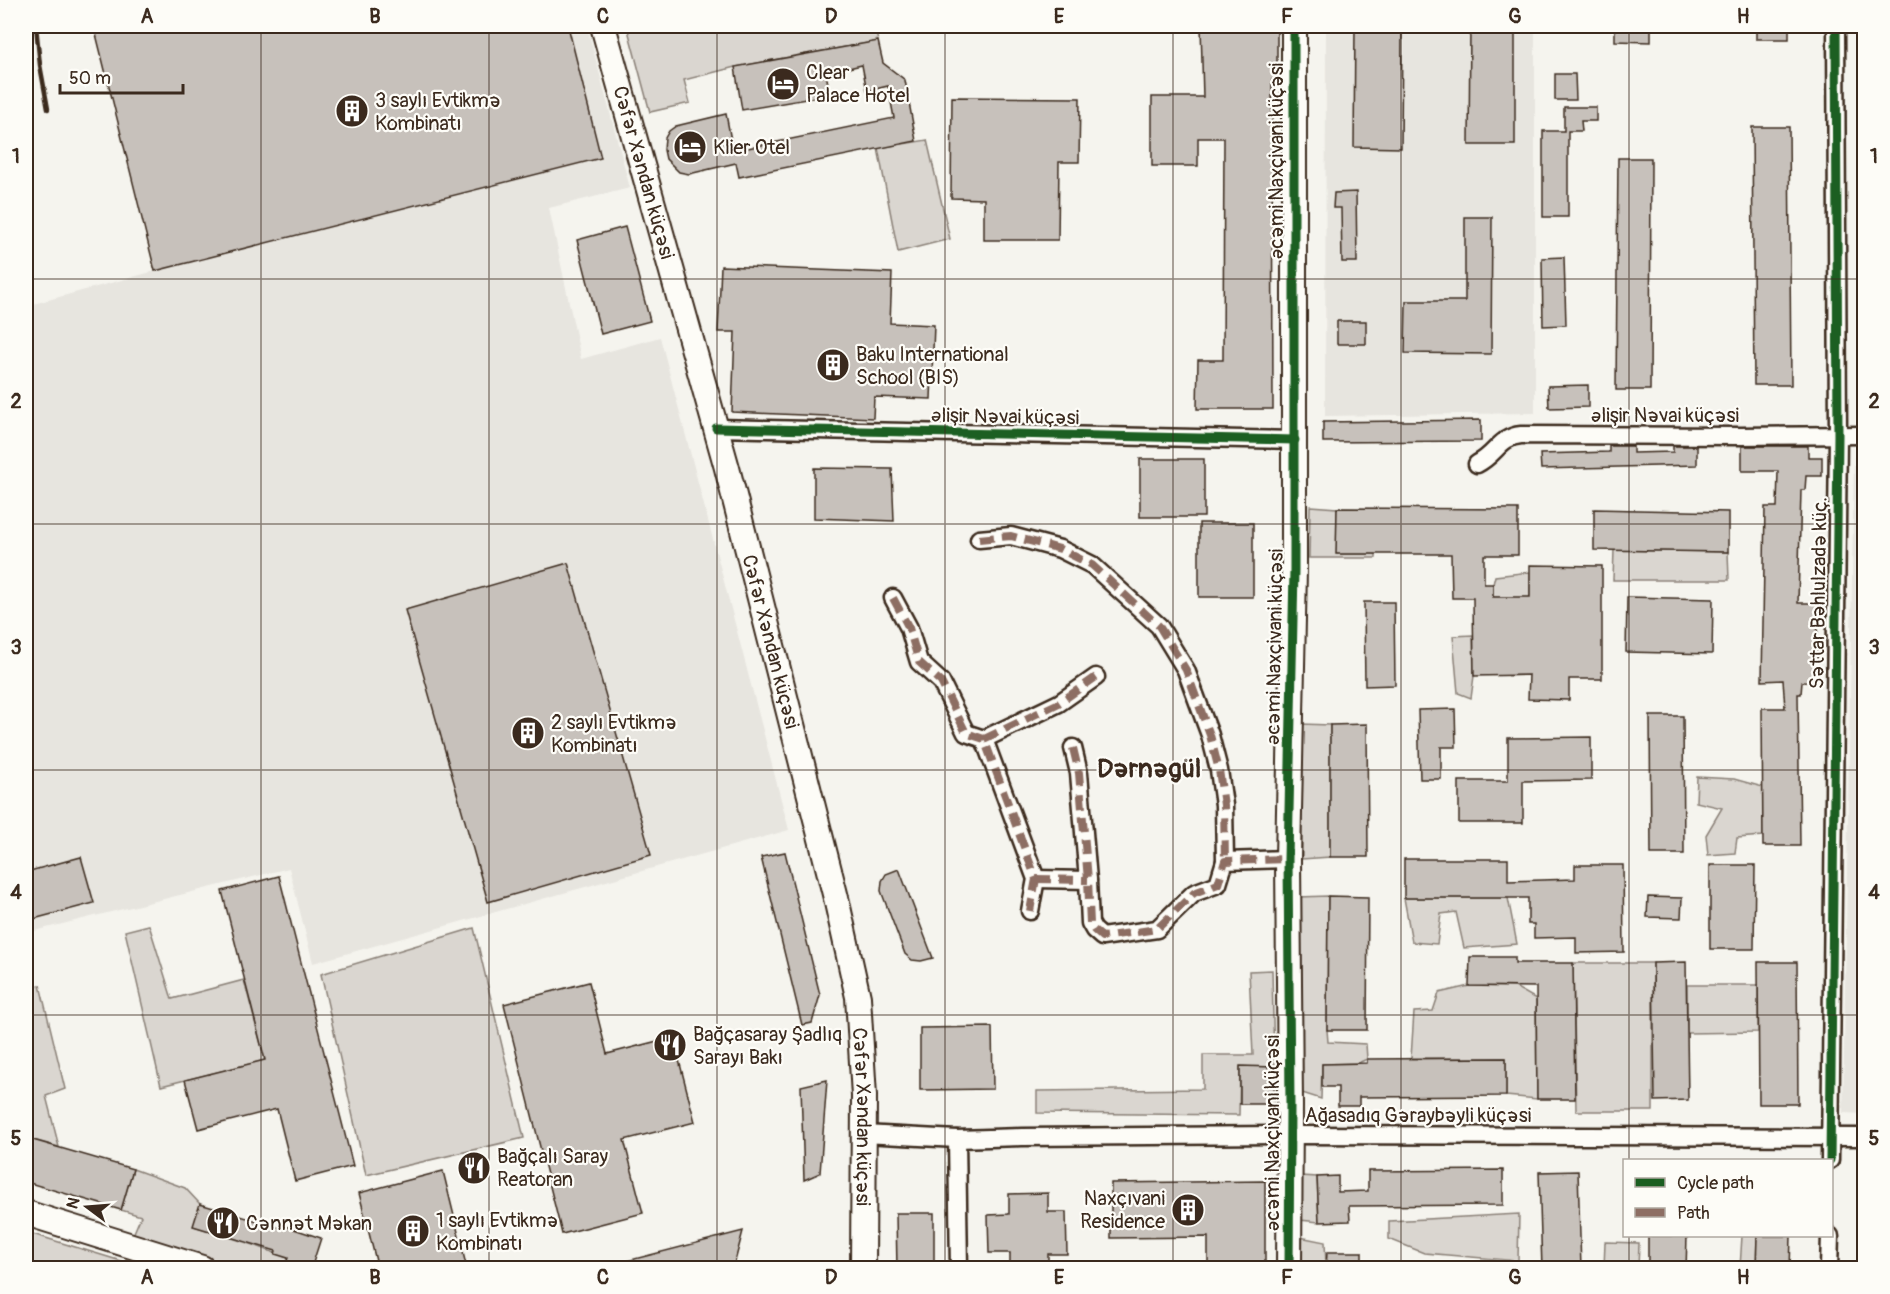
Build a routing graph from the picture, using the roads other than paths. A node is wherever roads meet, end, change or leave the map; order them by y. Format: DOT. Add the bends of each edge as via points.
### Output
graph roads {
  1 [pos="603,26"];
  2 [pos="1294,26"];
  3 [pos="1836,26"];
  4 [pos="716,428"];
  5 [pos="1838,435"];
  6 [pos="1864,435"];
  7 [pos="1294,440"];
  8 [pos="1477,464"];
  9 [pos="979,540"];
  10 [pos="893,598"];
  11 [pos="1096,677"];
  12 [pos="984,739"];
  13 [pos="1073,748"];
  14 [pos="1288,859"];
  15 [pos="1226,861"];
  16 [pos="1036,879"];
  17 [pos="1088,880"];
  18 [pos="1030,911"];
  19 [pos="864,1134"];
  20 [pos="1290,1135"];
  21 [pos="1864,1137"];
  22 [pos="1830,1138"];
  23 [pos="957,1139"];
  24 [pos="1830,1159"];
  25 [pos="26,1213"];
  26 [pos="1830,1237"];
  27 [pos="202,1269"];
  28 [pos="863,1269"];
  29 [pos="959,1269"];
  30 [pos="1289,1269"];
  31 [pos="1829,1269"];
  1 -- 4 [label="main road, Cəfər Xəndan küçəsi"];
  2 -- 7 [label="main road, Əcəmi Naxçivani küçəsi"];
  3 -- 5 [label="street, Səttar Bəhlulzadə küç."];
  4 -- 7 [label="street, Əlişir Nəvai küçəsi"];
  4 -- 19 [label="main road, Cəfər Xəndan küçəsi" via="852,967 858,997"];
  5 -- 6 [label="street, Əlişir Nəvai küçəsi"];
  5 -- 8 [label="street, Əlişir Nəvai küçəsi" via="1521,435 1506,438"];
  5 -- 22 [label="street, Səttar Bəhlulzadə küç."];
  7 -- 14 [label="main road, Əcəmi Naxçivani küçəsi"];
  9 -- 15 [label="street" via="1011,536 1060,549 1092,565 1159,626 1186,670 1210,735 1224,805"];
  10 -- 12 [label="street" via="909,628 919,662 941,681 966,733"];
  11 -- 12 [label="street" via="1059,703"];
  12 -- 16 [label="street"];
  13 -- 17 [label="street" via="1079,773"];
  14 -- 15 [label="street"];
  14 -- 20 [label="main road, Əcəmi Naxçivani küçəsi"];
  15 -- 17 [label="street" via="1218,884 1194,893 1157,929 1102,937 1090,922"];
  16 -- 17 [label="street"];
  16 -- 18 [label="street"];
  19 -- 23 [label="street, Ağasadıq Gəraybəyli küçəsi"];
  19 -- 28 [label="main road, Cəfər Xəndan küçəsi"];
  20 -- 22 [label="street, Ağasadıq Gəraybəyli küçəsi"];
  20 -- 23 [label="street, Ağasadıq Gəraybəyli küçəsi"];
  20 -- 30 [label="main road, Əcəmi Naxçivani küçəsi"];
  21 -- 22 [label="street, Ağasadıq Gəraybəyli küçəsi"];
  22 -- 24 [label="street, Səttar Bəhlulzadə küç."];
  23 -- 29 [label="street"];
  25 -- 27 [label="main road"];
  26 -- 31 [label="street"];
}
